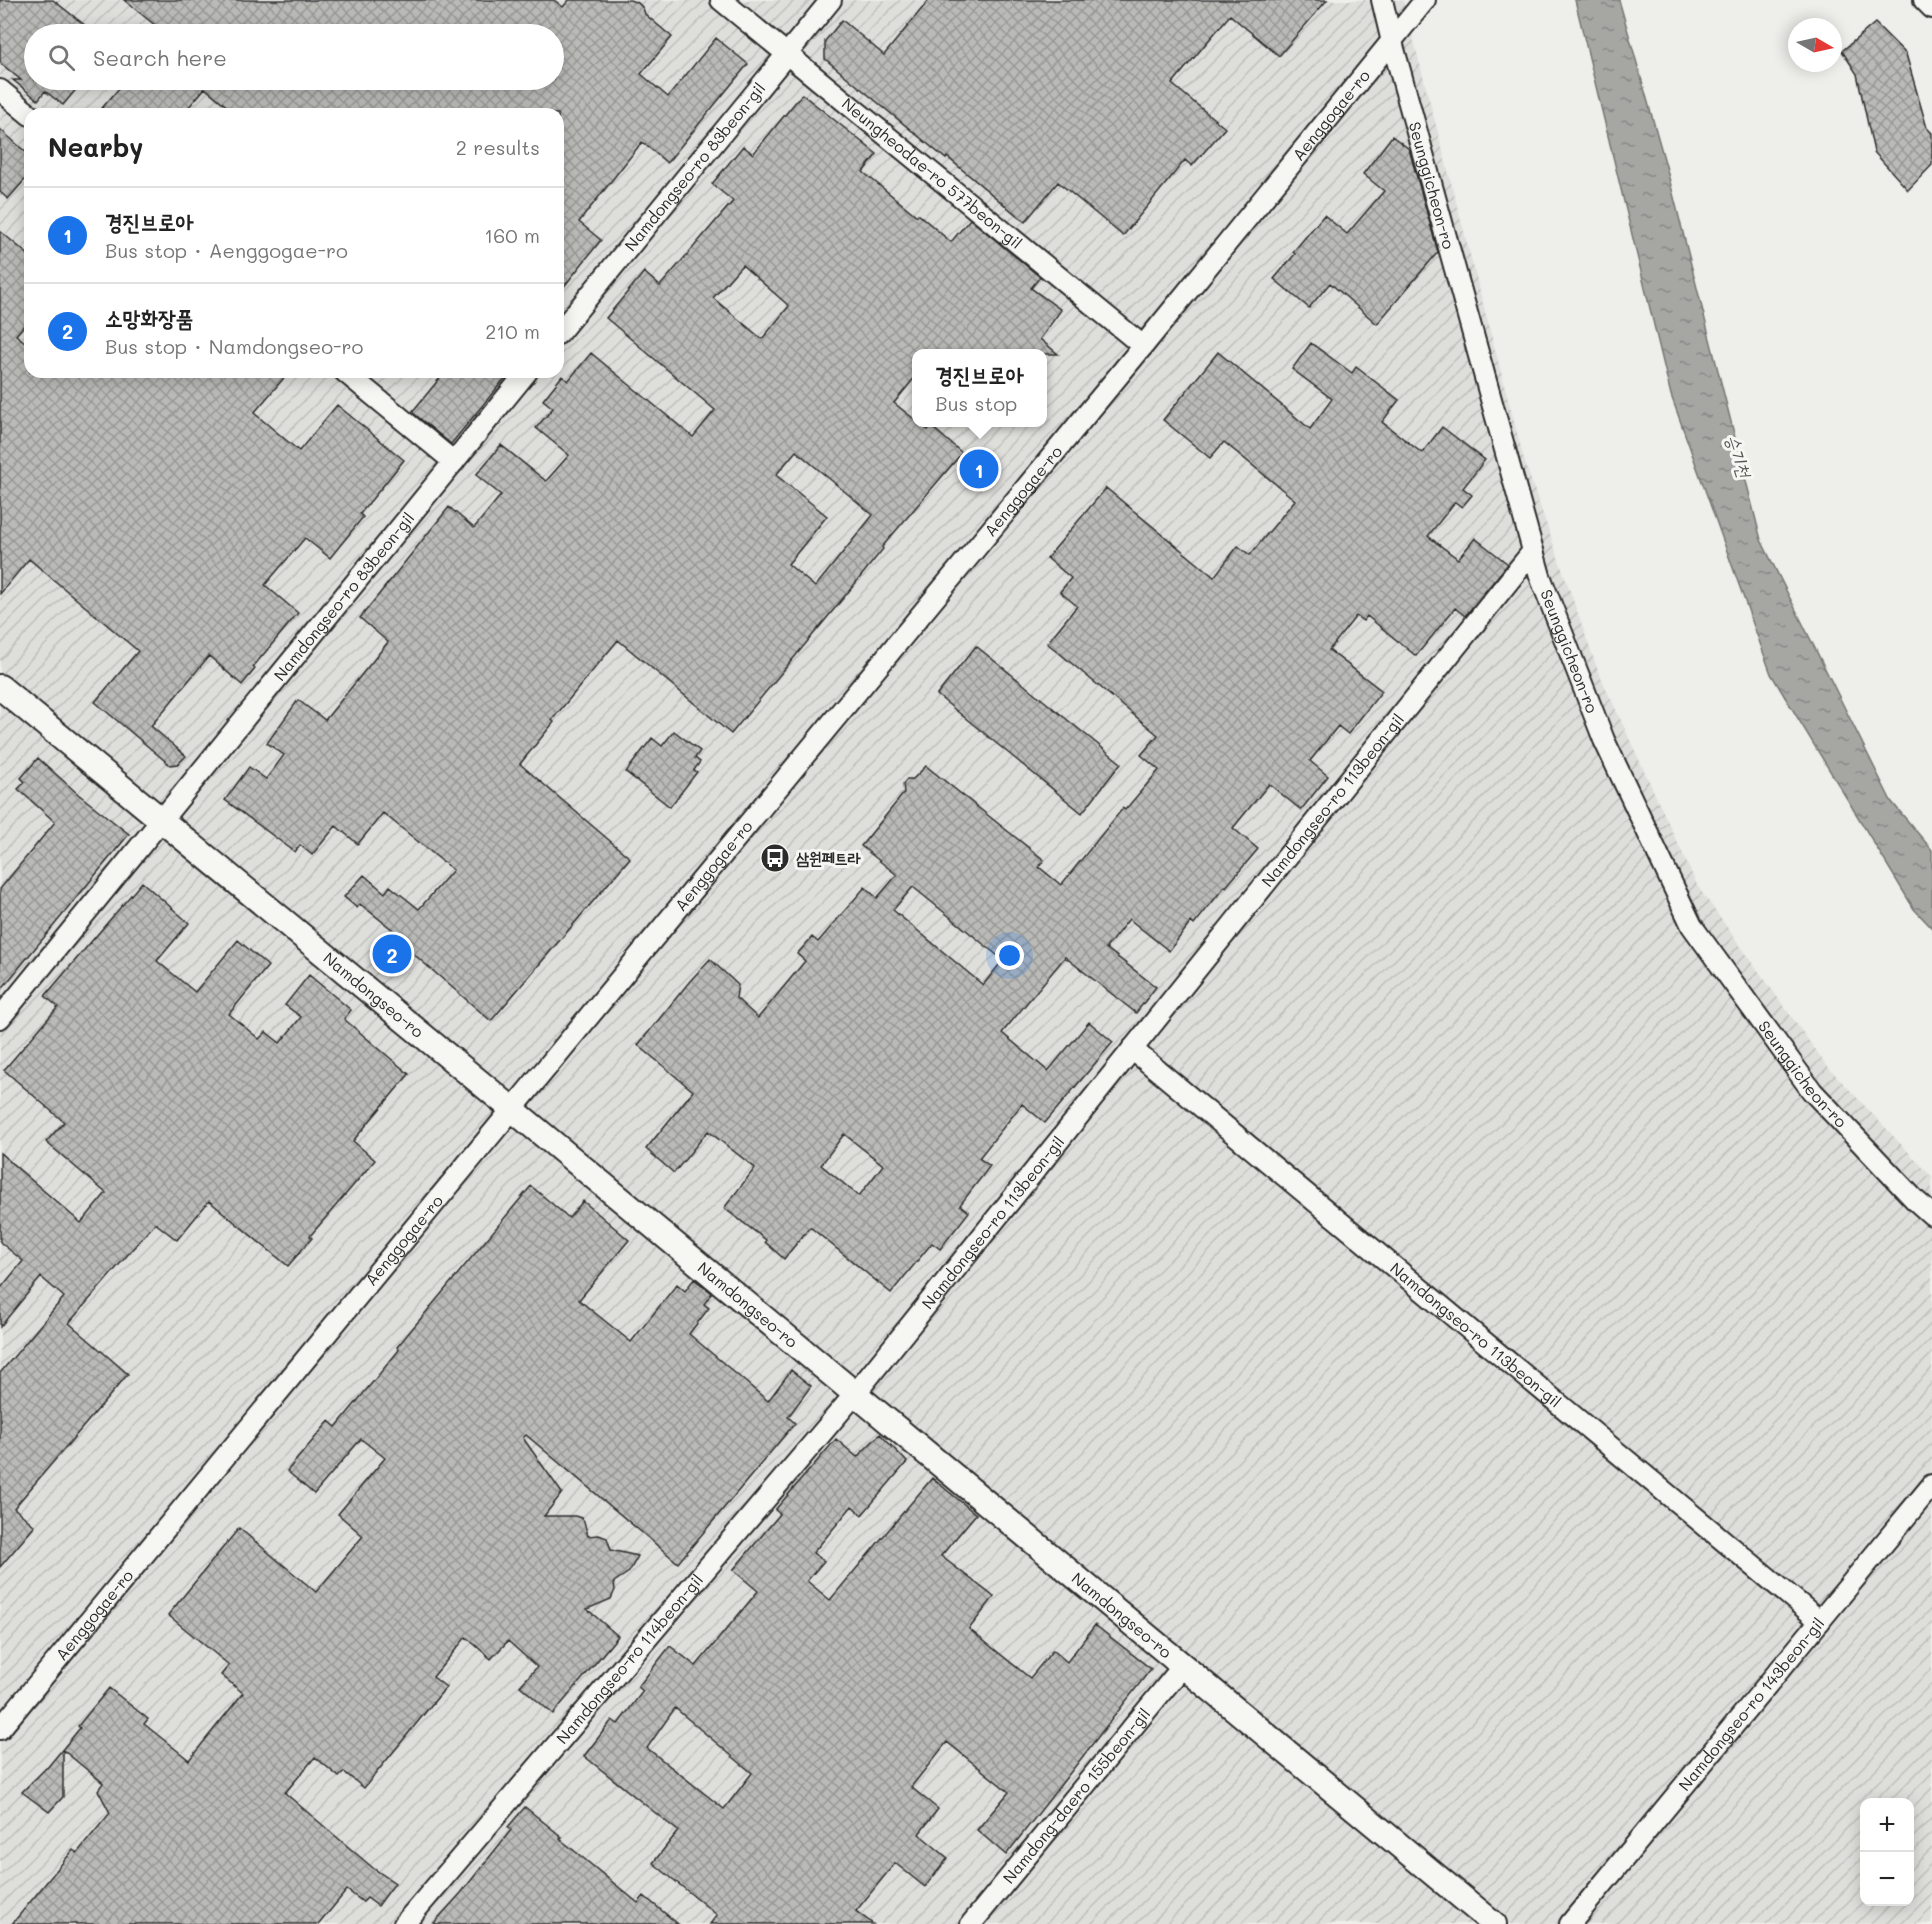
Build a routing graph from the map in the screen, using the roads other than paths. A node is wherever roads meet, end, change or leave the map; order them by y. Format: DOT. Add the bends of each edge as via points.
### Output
graph roads {
  1 [pos="722,0"];
  2 [pos="831,0"];
  3 [pos="1382,0"];
  4 [pos="1425,0"];
  5 [pos="1924,0"];
  6 [pos="1932,8"];
  7 [pos="1392,42"];
  8 [pos="787,53"];
  9 [pos="0,90"];
  10 [pos="24,110"];
  11 [pos="564,327"];
  12 [pos="1143,346"];
  13 [pos="352,378"];
  14 [pos="522,378"];
  15 [pos="454,462"];
  16 [pos="1533,551"];
  17 [pos="0,687"];
  18 [pos="162,821"];
  19 [pos="0,1018"];
  20 [pos="1132,1049"];
  21 [pos="512,1109"];
  22 [pos="1932,1215"];
  23 [pos="855,1394"];
  24 [pos="1932,1485"];
  25 [pos="1820,1621"];
  26 [pos="1183,1666"];
  27 [pos="0,1729"];
  28 [pos="404,1924"];
  29 [pos="971,1924"];
  30 [pos="1494,1924"];
  31 [pos="1570,1924"];
  1 -- 8 [label="street, Neungheodae-ro 577beon-gil"];
  2 -- 8 [label="street, Namdongseo-ro 83beon-gil"];
  3 -- 7 [label="street, Seunggicheon-ro"];
  4 -- 7 [label="street, Aenggogae-ro"];
  5 -- 6 [label="street"];
  7 -- 12 [label="street, Aenggogae-ro"];
  7 -- 16 [label="street, Seunggicheon-ro"];
  8 -- 11 [label="street, Namdongseo-ro 83beon-gil"];
  8 -- 12 [label="street, Neungheodae-ro 577beon-gil"];
  9 -- 10 [label="street"];
  12 -- 21 [label="street, Aenggogae-ro"];
  13 -- 15 [label="street"];
  14 -- 15 [label="street, Namdongseo-ro 83beon-gil"];
  15 -- 18 [label="street, Namdongseo-ro 83beon-gil"];
  16 -- 20 [label="street, Namdongseo-ro 113beon-gil"];
  16 -- 22 [label="street, Seunggicheon-ro" via="1604,740 1692,926 1812,1091"];
  17 -- 18 [label="main road, Namdongseo-ro"];
  18 -- 19 [label="street, Namdongseo-ro 83beon-gil"];
  18 -- 21 [label="main road, Namdongseo-ro"];
  20 -- 23 [label="street, Namdongseo-ro 113beon-gil"];
  20 -- 25 [label="street, Namdongseo-ro 113beon-gil"];
  21 -- 23 [label="main road, Namdongseo-ro"];
  21 -- 27 [label="street, Aenggogae-ro"];
  23 -- 26 [label="main road, Namdongseo-ro"];
  23 -- 28 [label="street, Namdongseo-ro 114beon-gil"];
  24 -- 25 [label="street, Namdongseo-ro 143beon-gil"];
  25 -- 31 [label="street, Namdongseo-ro 143beon-gil"];
  26 -- 29 [label="street, Namdong-daero 155beon-gil"];
  26 -- 30 [label="main road, Namdongseo-ro"];
}
